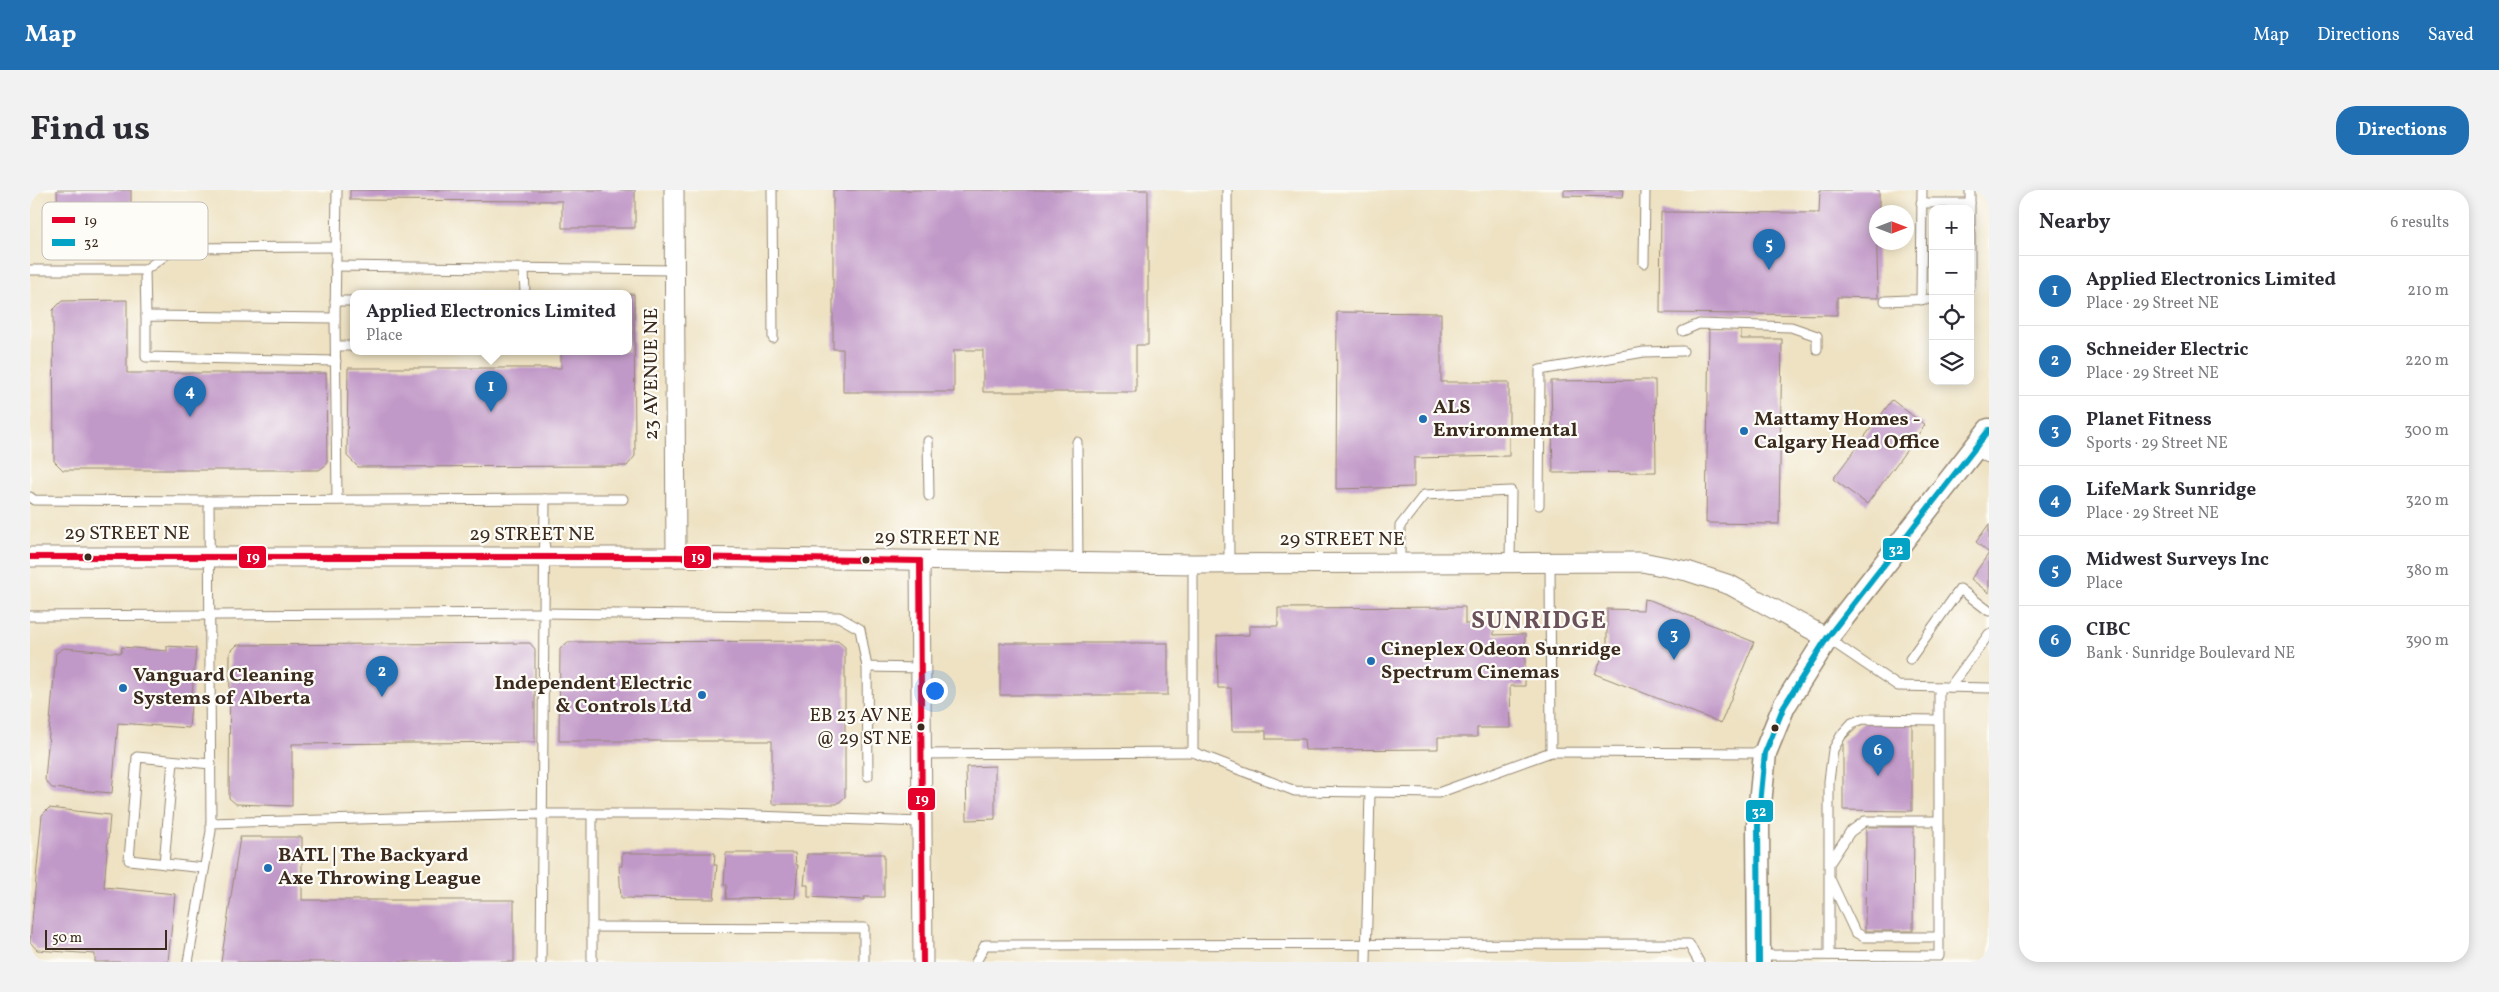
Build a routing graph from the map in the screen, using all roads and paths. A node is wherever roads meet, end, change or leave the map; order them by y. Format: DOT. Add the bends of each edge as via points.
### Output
graph roads {
  1 [pos="337,190"];
  2 [pos="674,190"];
  3 [pos="772,190"];
  4 [pos="1227,190"];
  5 [pos="1646,190"];
  6 [pos="1922,190"];
  7 [pos="1970,190"];
  8 [pos="1922,203"];
  9 [pos="1970,203"];
  10 [pos="336,247"];
  11 [pos="208,248"];
  12 [pos="1970,250"];
  13 [pos="159,260"];
  14 [pos="1644,263"];
  15 [pos="335,266"];
  16 [pos="30,270"];
  17 [pos="145,270"];
  18 [pos="524,270"];
  19 [pos="674,270"];
  20 [pos="525,290"];
  21 [pos="1921,300"];
  22 [pos="1929,300"];
  23 [pos="335,301"];
  24 [pos="350,301"];
  25 [pos="1885,301"];
  26 [pos="146,316"];
  27 [pos="335,318"];
  28 [pos="1682,331"];
  29 [pos="773,338"];
  30 [pos="336,346"];
  31 [pos="350,346"];
  32 [pos="1818,349"];
  33 [pos="1682,351"];
  34 [pos="336,361"];
  35 [pos="928,441"];
  36 [pos="1077,442"];
  37 [pos="1986,443"];
  38 [pos="30,496"];
  39 [pos="929,496"];
  40 [pos="545,499"];
  41 [pos="623,499"];
  42 [pos="337,500"];
  43 [pos="209,501"];
  44 [pos="1538,506"];
  45 [pos="30,557"];
  46 [pos="211,557"];
  47 [pos="545,557"];
  48 [pos="676,557"];
  49 [pos="920,561"];
  50 [pos="1510,561"];
  51 [pos="1550,561"];
  52 [pos="1400,562"];
  53 [pos="1078,563"];
  54 [pos="1192,564"];
  55 [pos="1229,564"];
  56 [pos="1989,611"];
  57 [pos="544,613"];
  58 [pos="211,615"];
  59 [pos="30,616"];
  60 [pos="1989,634"];
  61 [pos="1827,638"];
  62 [pos="1910,659"];
  63 [pos="867,667"];
  64 [pos="921,668"];
  65 [pos="1939,687"];
  66 [pos="1950,687"];
  67 [pos="1989,688"];
  68 [pos="1938,720"];
  69 [pos="1193,752"];
  70 [pos="1551,752"];
  71 [pos="921,754"];
  72 [pos="1765,754"];
  73 [pos="174,761"];
  74 [pos="211,764"];
  75 [pos="868,776"];
  76 [pos="1370,792"];
  77 [pos="543,814"];
  78 [pos="592,814"];
  79 [pos="1938,821"];
  80 [pos="922,822"];
  81 [pos="211,823"];
  82 [pos="164,864"];
  83 [pos="1829,866"];
  84 [pos="204,868"];
  85 [pos="592,927"];
  86 [pos="1939,937"];
  87 [pos="1367,946"];
  88 [pos="1829,955"];
  89 [pos="1759,959"];
  90 [pos="1871,959"];
  91 [pos="1939,959"];
  92 [pos="188,962"];
  93 [pos="541,962"];
  94 [pos="592,962"];
  95 [pos="864,962"];
  96 [pos="923,962"];
  97 [pos="976,962"];
  98 [pos="1366,962"];
  99 [pos="1699,962"];
  1 -- 10 [label="lane"];
  2 -- 19 [label="street, 23 AVENUE NE"];
  3 -- 29 [label="lane"];
  4 -- 55 [label="lane"];
  5 -- 14 [label="lane"];
  6 -- 8 [label="lane"];
  7 -- 9 [label="lane"];
  8 -- 9 [label="lane"];
  8 -- 21 [label="lane"];
  9 -- 12 [label="lane"];
  10 -- 11 [label="lane"];
  10 -- 15 [label="lane"];
  13 -- 17 [label="lane"];
  15 -- 18 [label="lane"];
  15 -- 23 [label="lane"];
  16 -- 17 [label="lane"];
  17 -- 26 [label="lane"];
  18 -- 19 [label="lane"];
  18 -- 20 [label="lane"];
  19 -- 48 [label="street, 23 AVENUE NE"];
  21 -- 22 [label="lane"];
  21 -- 25 [label="lane"];
  23 -- 24 [label="lane"];
  23 -- 27 [label="lane"];
  26 -- 27 [label="lane"];
  26 -- 34 [label="lane" via="146,357"];
  27 -- 30 [label="lane"];
  28 -- 32 [label="lane" via="1699,324 1791,327 1817,336"];
  30 -- 31 [label="lane"];
  30 -- 34 [label="lane"];
  33 -- 44 [label="lane" via="1644,352 1540,370"];
  34 -- 42 [label="lane"];
  35 -- 39 [label="lane"];
  36 -- 53 [label="lane"];
  37 -- 61 [label="street"];
  38 -- 43 [label="lane" via="34,500"];
  40 -- 41 [label="lane"];
  40 -- 42 [label="lane"];
  40 -- 47 [label="lane"];
  42 -- 43 [label="lane"];
  43 -- 46 [label="lane"];
  45 -- 46 [label="street, 29 STREET NE"];
  46 -- 47 [label="street, 29 STREET NE"];
  46 -- 58 [label="lane"];
  47 -- 48 [label="street, 29 STREET NE"];
  47 -- 57 [label="lane"];
  48 -- 49 [label="street, 29 STREET NE"];
  49 -- 53 [label="street, 29 STREET NE"];
  49 -- 64 [label="street"];
  50 -- 51 [label="street, 29 STREET NE"];
  50 -- 52 [label="street, 29 STREET NE"];
  50 -- 52 [label="lane" via="1511,491 1424,495 1400,526"];
  51 -- 61 [label="street, 29 STREET NE" via="1642,562 1687,571 1730,585"];
  51 -- 70 [label="lane"];
  52 -- 55 [label="street, 29 STREET NE"];
  53 -- 54 [label="street, 29 STREET NE"];
  54 -- 55 [label="street, 29 STREET NE"];
  54 -- 69 [label="lane"];
  56 -- 62 [label="lane" via="1960,589"];
  57 -- 58 [label="lane"];
  57 -- 63 [label="lane" via="839,616 860,629"];
  57 -- 77 [label="lane"];
  58 -- 59 [label="lane"];
  58 -- 74 [label="lane"];
  60 -- 66 [label="lane"];
  61 -- 65 [label="lane" via="1898,686"];
  61 -- 72 [label="street" via="1784,706"];
  63 -- 64 [label="lane"];
  63 -- 75 [label="lane"];
  64 -- 71 [label="street"];
  65 -- 66 [label="lane"];
  65 -- 68 [label="lane"];
  66 -- 67 [label="lane"];
  68 -- 79 [label="lane"];
  68 -- 83 [label="lane" via="1864,719 1852,723 1842,734 1833,750 1829,781"];
  69 -- 71 [label="lane"];
  69 -- 76 [label="lane" via="1295,791"];
  70 -- 72 [label="lane"];
  70 -- 76 [label="lane" via="1438,793"];
  71 -- 80 [label="street"];
  72 -- 89 [label="street" via="1758,825"];
  73 -- 74 [label="lane"];
  73 -- 82 [label="lane"];
  73 -- 82 [label="lane" via="137,757 129,860"];
  74 -- 81 [label="lane"];
  76 -- 87 [label="lane"];
  77 -- 78 [label="lane"];
  77 -- 81 [label="lane"];
  77 -- 93 [label="lane"];
  78 -- 80 [label="lane" via="696,814"];
  78 -- 85 [label="lane"];
  79 -- 83 [label="lane" via="1864,821 1850,832"];
  79 -- 86 [label="lane"];
  80 -- 96 [label="street"];
  81 -- 84 [label="lane"];
  82 -- 84 [label="lane"];
  83 -- 86 [label="lane" via="1832,885 1855,932 1864,937"];
  83 -- 88 [label="lane"];
  84 -- 92 [label="lane"];
  85 -- 94 [label="lane"];
  85 -- 95 [label="lane" via="864,928"];
  86 -- 91 [label="lane"];
  87 -- 97 [label="lane" via="985,945"];
  87 -- 98 [label="lane"];
  87 -- 99 [label="lane" via="1689,944"];
  88 -- 89 [label="lane"];
  88 -- 90 [label="lane"];
  90 -- 91 [label="lane"];
}
